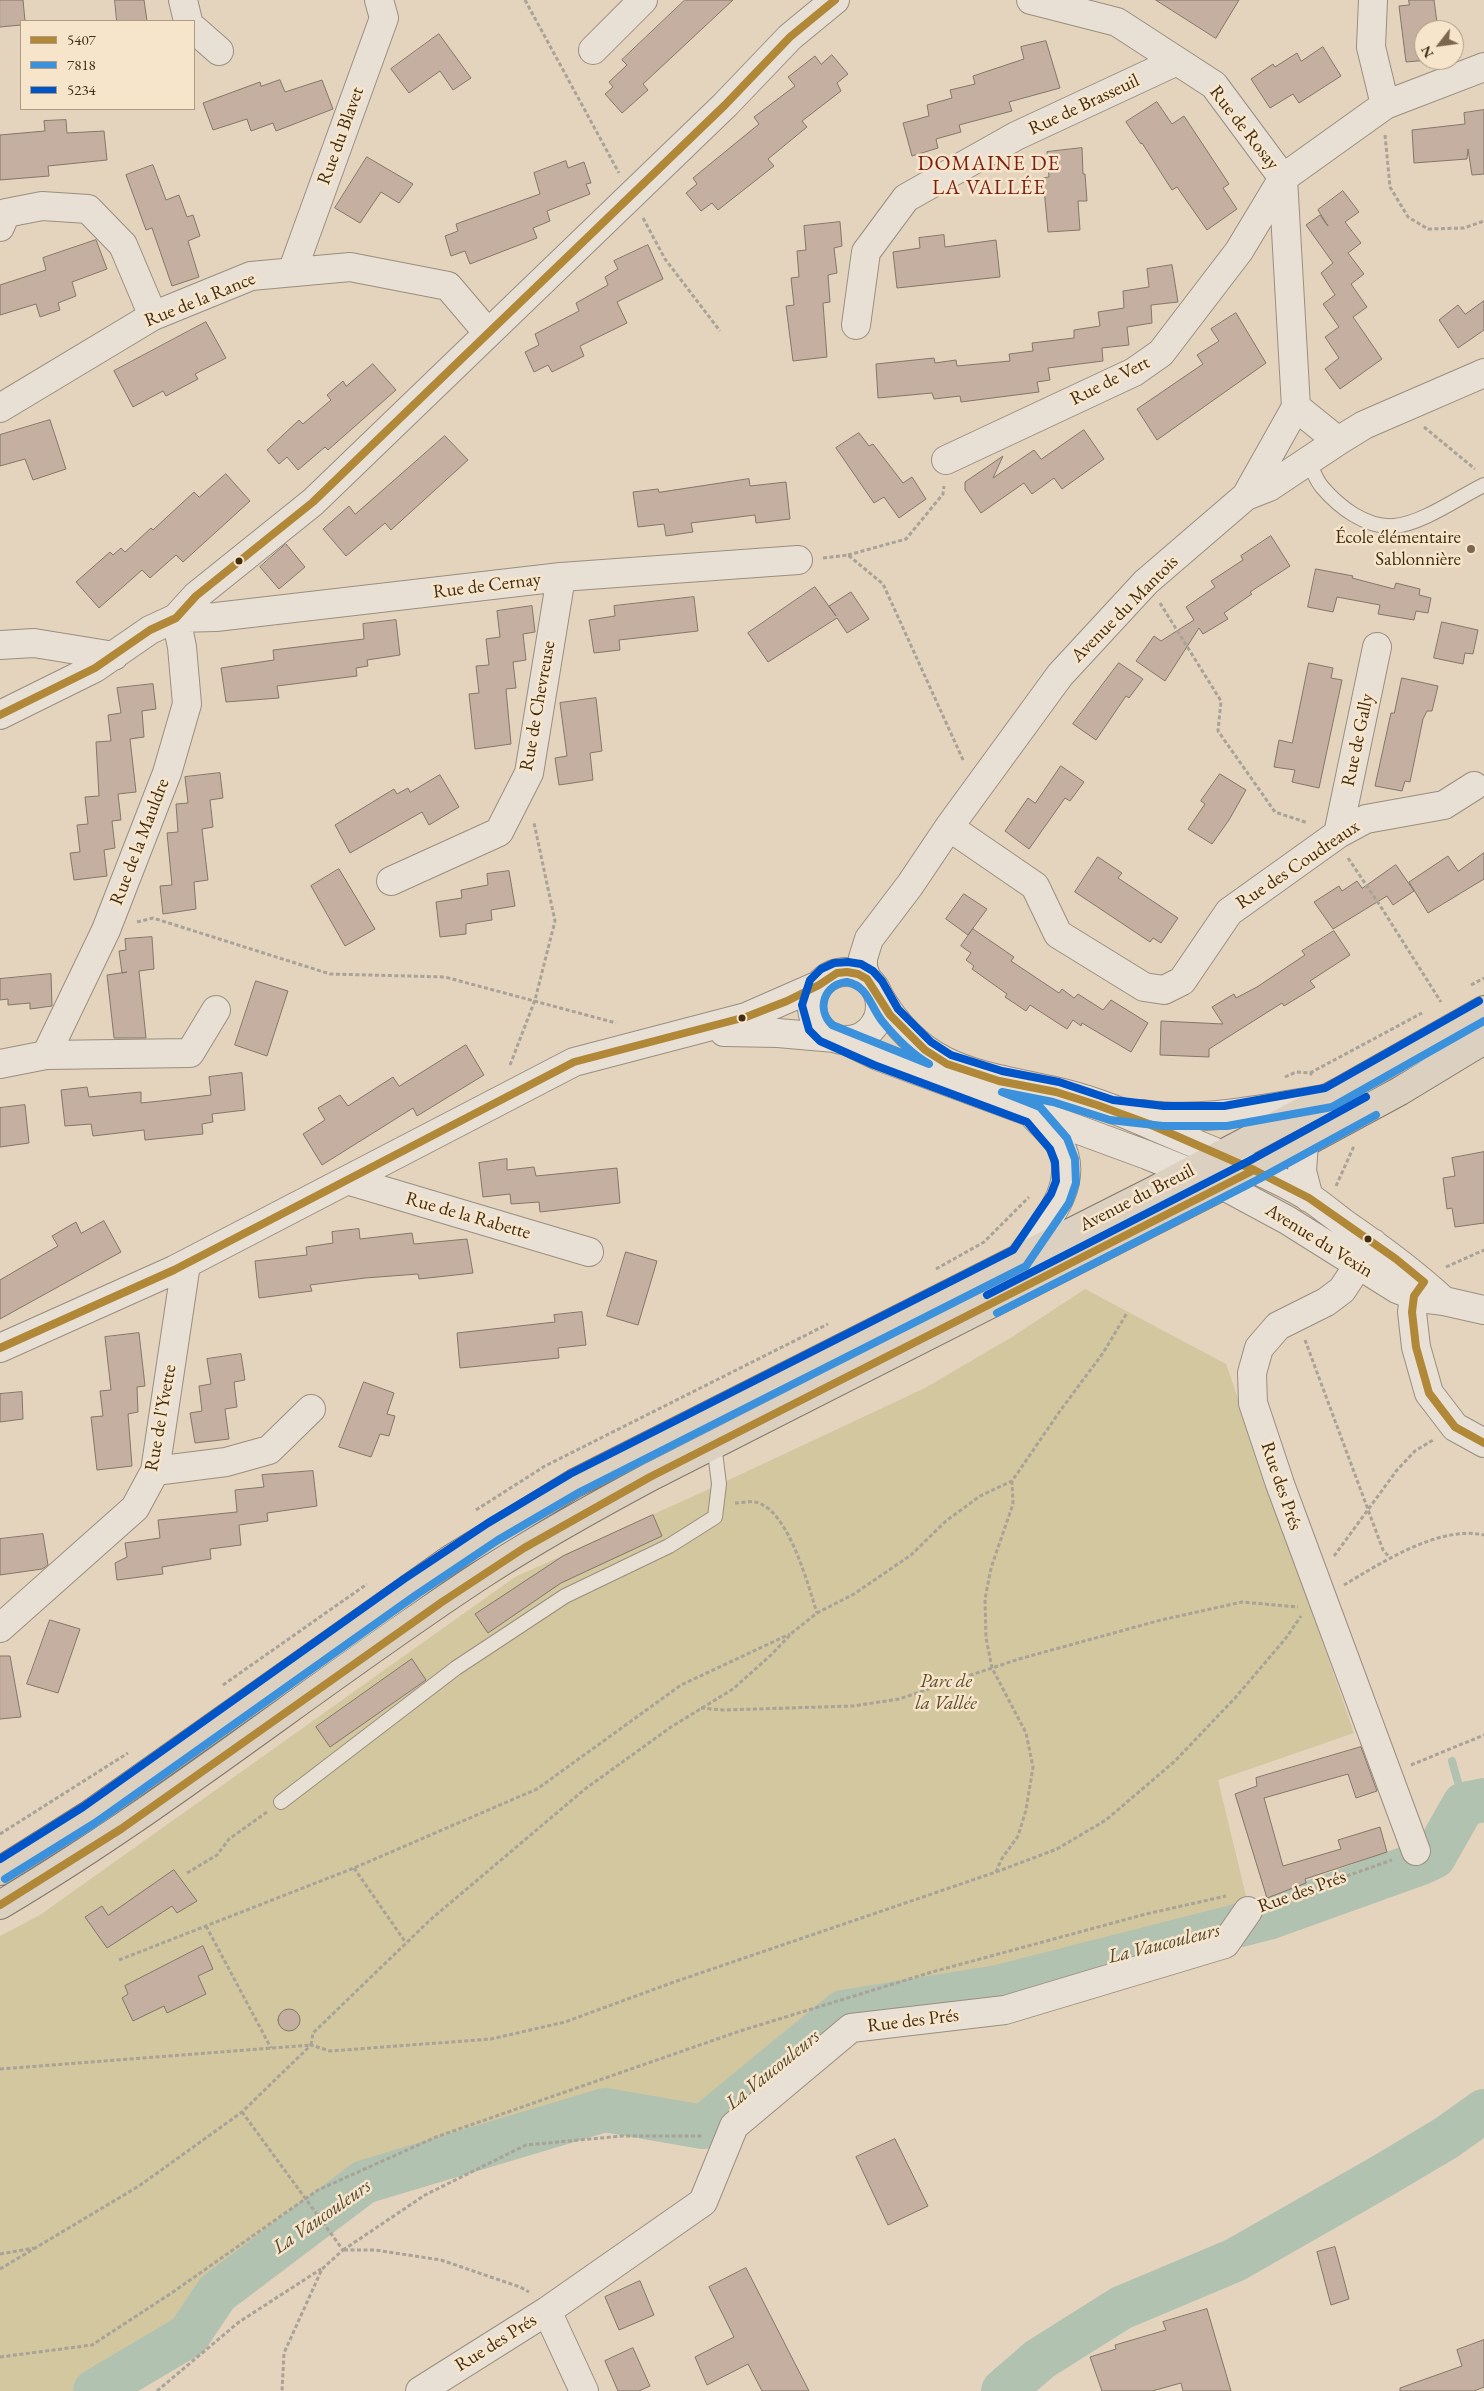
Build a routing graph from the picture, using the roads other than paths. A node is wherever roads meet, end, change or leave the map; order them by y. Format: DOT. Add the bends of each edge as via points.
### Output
graph roads {
  1 [pos="183,0"];
  2 [pos="379,0"];
  3 [pos="643,0"];
  4 [pos="835,0"];
  5 [pos="1032,0"];
  6 [pos="1373,0"];
  7 [pos="188,20"];
  8 [pos="195,29"];
  9 [pos="593,50"];
  10 [pos="219,51"];
  11 [pos="1177,61"];
  12 [pos="1484,67"];
  13 [pos="1385,105"];
  14 [pos="1283,178"];
  15 [pos="0,227"];
  16 [pos="292,272"];
  17 [pos="153,316"];
  18 [pos="856,325"];
  19 [pos="488,333"];
  20 [pos="1484,372"];
  21 [pos="1296,407"];
  22 [pos="0,408"];
  23 [pos="1338,441"];
  24 [pos="946,460"];
  25 [pos="1308,460"];
  26 [pos="1484,485"];
  27 [pos="1246,496"];
  28 [pos="798,560"];
  29 [pos="561,577"];
  30 [pos="176,618"];
  31 [pos="0,645"];
  32 [pos="1378,647"];
  33 [pos="114,656"];
  34 [pos="0,715"];
  35 [pos="1474,786"];
  36 [pos="949,827"];
  37 [pos="1338,834"];
  38 [pos="391,880"];
  39 [pos="876,929"];
  40 [pos="823,981"];
  41 [pos="873,988"];
  42 [pos="216,1010"];
  43 [pos="1484,1010"];
  44 [pos="685,1032"];
  45 [pos="840,1039"];
  46 [pos="1484,1040"];
  47 [pos="46,1055"];
  48 [pos="0,1064"];
  49 [pos="1328,1098"];
  50 [pos="1111,1110"];
  51 [pos="1032,1114"];
  52 [pos="1304,1143"];
  53 [pos="1220,1155"];
  54 [pos="1254,1170"];
  55 [pos="1189,1172"];
  56 [pos="347,1180"];
  57 [pos="1224,1186"];
  58 [pos="1316,1203"];
  59 [pos="589,1252"];
  60 [pos="1366,1254"];
  61 [pos="1020,1258"];
  62 [pos="186,1264"];
  63 [pos="1417,1283"];
  64 [pos="1484,1310"];
  65 [pos="0,1348"];
  66 [pos="311,1409"];
  67 [pos="1484,1443"];
  68 [pos="714,1444"];
  69 [pos="155,1471"];
  70 [pos="0,1628"];
  71 [pos="281,1802"];
  72 [pos="1416,1852"];
  73 [pos="0,1871"];
  74 [pos="0,1905"];
  75 [pos="1251,1910"];
  76 [pos="547,2311"];
  77 [pos="420,2391"];
  78 [pos="584,2391"];
  1 -- 7 [label="street"];
  2 -- 16 [label="street, Rue du Blavet" via="384,18"];
  3 -- 9 [label="street"];
  4 -- 19 [label="street" via="790,37"];
  5 -- 11 [label="street, Rue de Rosay" via="1117,22"];
  6 -- 13 [label="street" via="1371,47"];
  8 -- 10 [label="street"];
  11 -- 14 [label="street, Rue de Rosay" via="1214,85"];
  11 -- 18 [label="street, Rue de Brasseuil" via="1016,136 906,198 866,252"];
  12 -- 13 [label="street"];
  13 -- 14 [label="street"];
  14 -- 21 [label="street, Rue de Rosay"];
  14 -- 24 [label="street, Rue de Vert" via="1239,251 1161,353 1134,372"];
  15 -- 17 [label="street" via="6,213 42,206 88,209 123,245"];
  16 -- 17 [label="street, Rue de la Rance" via="251,276"];
  16 -- 19 [label="street, Rue de la Rance" via="350,267 448,286"];
  17 -- 22 [label="street, Rue de la Rance"];
  19 -- 30 [label="street" via="313,502 196,596"];
  20 -- 23 [label="street, Avenue du Mantois" via="1364,425"];
  21 -- 23 [label="street"];
  21 -- 27 [label="street"];
  23 -- 25 [label="street, Avenue du Mantois"];
  25 -- 26 [label="lane" via="1321,486 1346,510 1371,523 1394,526 1420,518"];
  25 -- 27 [label="street, Avenue du Mantois" via="1269,488"];
  27 -- 36 [label="street, Avenue du Mantois" via="1146,582 1060,675"];
  28 -- 29 [label="street, Rue de Cernay"];
  29 -- 30 [label="street, Rue de Cernay" via="216,617"];
  29 -- 38 [label="street, Rue de Chevreuse" via="529,773 499,832"];
  30 -- 33 [label="street" via="150,630"];
  30 -- 47 [label="street, Rue de la Mauldre" via="187,704 167,773 106,930"];
  31 -- 33 [label="street" via="34,643"];
  32 -- 37 [label="street, Rue de Gally"];
  33 -- 34 [label="street"];
  35 -- 37 [label="street, Rue des Coudreaux" via="1444,805 1366,819"];
  36 -- 37 [label="street, Rue des Coudreaux" via="1035,886 1058,934 1144,988 1164,990 1182,981 1229,912"];
  36 -- 39 [label="street, Avenue du Mantois"];
  39 -- 40 [label="street, Avenue du Mantois"];
  39 -- 41 [label="street, Avenue du Mantois" via="865,946 863,968"];
  40 -- 41 [label="street" via="837,973 847,972 858,974"];
  40 -- 44 [label="street" via="760,1013"];
  40 -- 45 [label="street" via="812,1005 814,1016 826,1033"];
  41 -- 45 [label="street" via="878,1017 873,1027 856,1038"];
  41 -- 50 [label="street" via="890,1015 925,1050 947,1064 998,1081 1056,1092"];
  42 -- 47 [label="street" via="190,1053"];
  43 -- 49 [label="main road, Avenue du Breuil"];
  44 -- 45 [label="street" via="751,1032"];
  44 -- 56 [label="street" via="574,1062"];
  45 -- 51 [label="street, Avenue du Vexin"];
  46 -- 52 [label="main road" via="1400,1091"];
  47 -- 48 [label="street"];
  49 -- 50 [label="street" via="1225,1116 1163,1116"];
  49 -- 53 [label="main road, Avenue du Breuil"];
  50 -- 53 [label="street, Avenue du Vexin"];
  51 -- 55 [label="street, Avenue du Vexin"];
  51 -- 61 [label="street" via="1059,1144 1065,1160 1066,1182 1060,1199"];
  52 -- 54 [label="main road"];
  52 -- 58 [label="street" via="1302,1171"];
  53 -- 54 [label="street, Avenue du Vexin"];
  53 -- 55 [label="main road, Avenue du Breuil"];
  54 -- 57 [label="main road"];
  54 -- 58 [label="street, Avenue du Vexin"];
  55 -- 57 [label="street, Avenue du Vexin"];
  55 -- 61 [label="main road, Avenue du Breuil"];
  56 -- 59 [label="street, Rue de la Rabette"];
  56 -- 62 [label="street"];
  57 -- 60 [label="street, Avenue du Vexin" via="1287,1220"];
  57 -- 68 [label="main road"];
  58 -- 60 [label="street, Avenue du Vexin"];
  60 -- 63 [label="street, Avenue du Vexin" via="1382,1281"];
  60 -- 72 [label="street, Rue des Prés" via="1342,1290 1326,1302 1278,1326 1259,1348 1252,1372 1253,1403"];
  61 -- 73 [label="main road, Avenue du Breuil" via="583,1479 493,1532 410,1587 89,1815"];
  62 -- 65 [label="street"];
  62 -- 69 [label="street, Rue de l'Yvette"];
  63 -- 64 [label="street, Avenue du Vexin" via="1444,1300"];
  63 -- 67 [label="street" via="1412,1312 1416,1347 1429,1393 1455,1427"];
  66 -- 69 [label="street" via="269,1450 226,1462"];
  68 -- 71 [label="lane" via="719,1484 715,1517 669,1546 565,1596 456,1668"];
  68 -- 74 [label="main road" via="610,1498 483,1574 137,1818"];
  69 -- 70 [label="street, Rue de l'Yvette" via="135,1508"];
  75 -- 76 [label="street, Rue des Prés" via="1224,1944 1005,2010 851,2028 734,2126 703,2202"];
  76 -- 77 [label="street, Rue des Prés"];
  76 -- 78 [label="street, Rue des Prés"];
}
